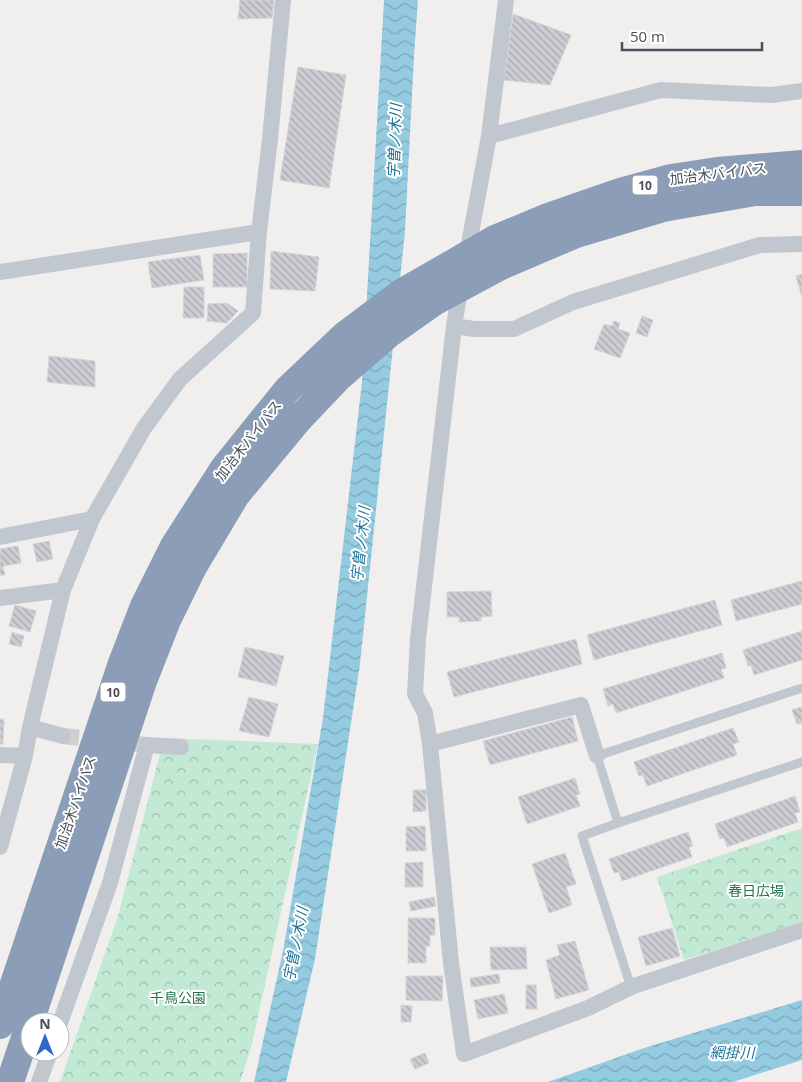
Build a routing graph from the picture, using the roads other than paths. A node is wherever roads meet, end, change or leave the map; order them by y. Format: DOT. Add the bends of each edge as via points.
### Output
graph roads {
  1 [pos="283,0"];
  2 [pos="506,0"];
  3 [pos="802,91"];
  4 [pos="489,136"];
  5 [pos="802,164"];
  6 [pos="802,192"];
  7 [pos="259,232"];
  8 [pos="802,244"];
  9 [pos="0,272"];
  10 [pos="454,326"];
  11 [pos="92,519"];
  12 [pos="0,538"];
  13 [pos="63,590"];
  14 [pos="0,598"];
  15 [pos="802,688"];
  16 [pos="30,727"];
  17 [pos="63,736"];
  18 [pos="430,744"];
  19 [pos="181,747"];
  20 [pos="0,755"];
  21 [pos="25,756"];
  22 [pos="597,756"];
  23 [pos="802,762"];
  24 [pos="618,823"];
  25 [pos="0,846"];
  26 [pos="802,930"];
  27 [pos="631,988"];
  28 [pos="34,1012"];
  29 [pos="64,1012"];
  30 [pos="0,1025"];
  31 [pos="20,1052"];
  32 [pos="46,1062"];
  33 [pos="10,1082"];
  34 [pos="39,1082"];
  1 -- 7 [label="street"];
  2 -- 4 [label="street"];
  3 -- 4 [label="street" via="772,95 661,90"];
  4 -- 10 [label="street"];
  5 -- 30 [label="highway, 加治木バイパス / 10" via="671,178 620,192 495,239 401,293 345,335 287,390 224,468 174,546 144,606"];
  6 -- 28 [label="highway, 加治木バイパス / 10" via="755,192 663,208 576,234 503,265 434,302 390,333 337,379 299,419 236,495 193,567 168,620 143,680"];
  7 -- 9 [label="street"];
  7 -- 11 [label="street" via="253,313 180,379 144,428"];
  8 -- 10 [label="street" via="760,245 573,302 514,329"];
  10 -- 18 [label="street" via="418,639 415,694 425,713"];
  11 -- 12 [label="street"];
  11 -- 13 [label="street"];
  13 -- 14 [label="street"];
  13 -- 16 [label="street"];
  15 -- 22 [label="lane"];
  16 -- 17 [label="street"];
  16 -- 21 [label="street"];
  18 -- 22 [label="street" via="581,705"];
  18 -- 27 [label="street" via="451,963 464,1054 588,1008"];
  19 -- 29 [label="street" via="147,744 110,883"];
  20 -- 21 [label="street"];
  21 -- 25 [label="street"];
  22 -- 24 [label="lane"];
  23 -- 24 [label="lane"];
  24 -- 27 [label="lane" via="582,836"];
  26 -- 27 [label="street"];
  31 -- 33 [label="highway, 加治木バイパス / 10"];
  32 -- 34 [label="street"];
}
